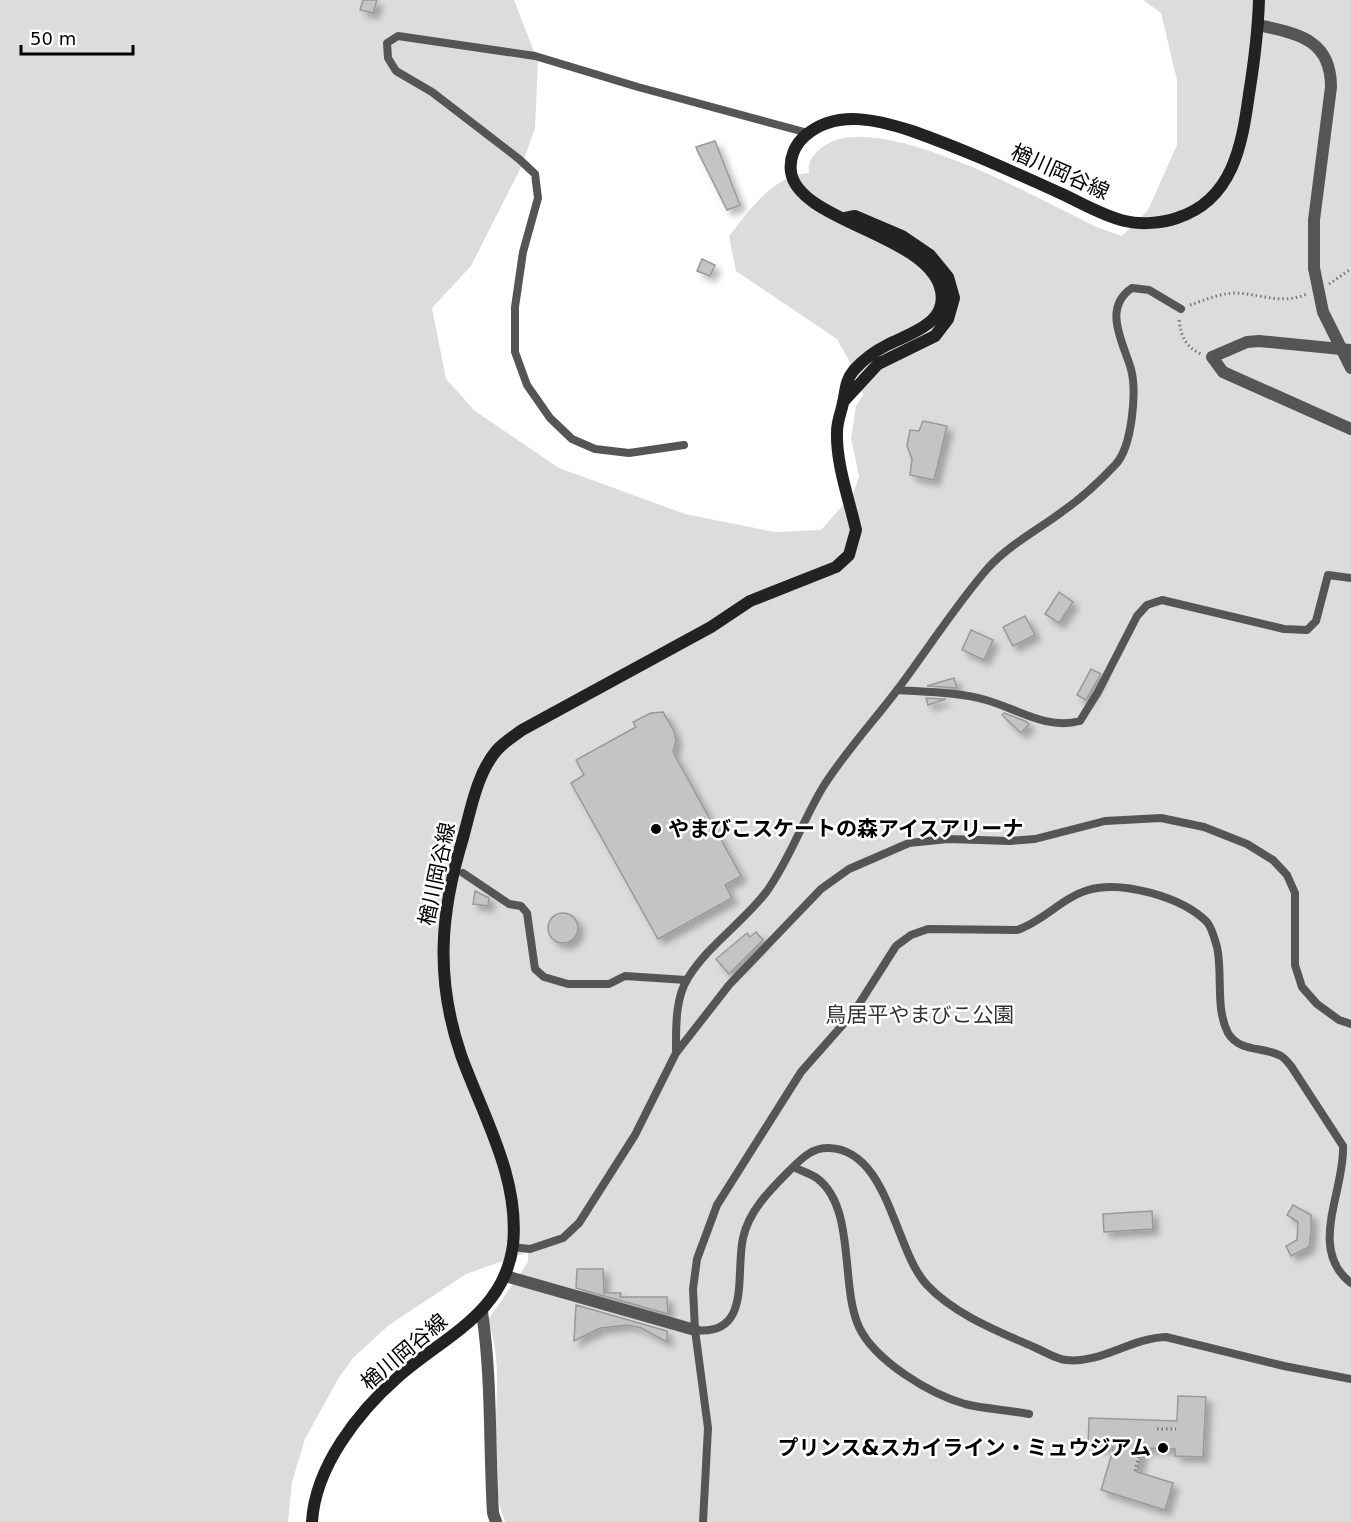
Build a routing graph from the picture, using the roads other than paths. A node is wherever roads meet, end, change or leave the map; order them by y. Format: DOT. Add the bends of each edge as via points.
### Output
graph roads {
  1 [pos="1259,0"];
  2 [pos="1258,25"];
  3 [pos="808,133"];
  4 [pos="1181,309"];
  5 [pos="1351,350"];
  6 [pos="1351,368"];
  7 [pos="1351,429"];
  8 [pos="684,445"];
  9 [pos="1351,578"];
  10 [pos="897,690"];
  11 [pos="463,873"];
  12 [pos="686,980"];
  13 [pos="1351,1024"];
  14 [pos="676,1053"];
  15 [pos="794,1167"];
  16 [pos="512,1247"];
  17 [pos="505,1276"];
  18 [pos="1351,1283"];
  19 [pos="482,1312"];
  20 [pos="695,1330"];
  21 [pos="1351,1379"];
  22 [pos="1029,1413"];
  23 [pos="312,1522"];
  24 [pos="496,1522"];
  25 [pos="703,1522"];
  1 -- 2 [label="main road, 楢川岡谷線"];
  2 -- 3 [label="main road, 楢川岡谷線" via="1243,140 1233,168 1207,203 1168,221 1124,221 962,149 883,122 846,119"];
  2 -- 6 [label="street, bridge" via="1310,41 1321,50 1331,69 1314,220 1314,268 1323,312"];
  3 -- 8 [label="lane" via="535,56 398,36 387,43 388,58 396,71 432,92 535,174 538,198 523,252 514,308 515,352 527,385 550,418 572,439 595,449 629,453"];
  3 -- 16 [label="main road, 楢川岡谷線" via="794,150 791,161 794,183 808,200 846,218 855,216 902,236 930,255 948,277 954,298 944,328 878,364 843,402 838,416 838,449 856,530 854,543 843,562 815,578 750,601 711,627 522,729 497,750 480,780 452,873 442,955 448,1009 461,1054 506,1171 514,1214"];
  4 -- 10 [label="lane" via="1149,290 1132,288 1124,293 1116,309 1118,335 1131,370 1134,392 1124,455 1064,511 1020,540 989,567"];
  5 -- 7 [label="street" via="1259,341 1212,357 1223,372"];
  9 -- 10 [label="lane" via="1328,575 1316,621 1307,630 1284,629 1162,600 1147,605 1137,616 1080,721 1063,725 985,700"];
  10 -- 12 [label="lane" via="823,788 768,889"];
  11 -- 12 [label="lane" via="527,913 535,969 544,977 568,984 609,984 625,976"];
  12 -- 14 [label="lane" via="676,1019"];
  13 -- 14 [label="lane" via="1317,1004 1302,987 1295,965 1295,892 1287,875 1273,860 1247,844 1215,831 1161,818 1105,821 1035,839 909,843 878,854 821,889 729,985"];
  14 -- 16 [label="lane" via="635,1135 579,1223 563,1238 530,1249"];
  15 -- 20 [label="lane" via="762,1198 743,1237 738,1300 733,1315 722,1328 711,1332"];
  15 -- 21 [label="lane" via="808,1153 828,1147 853,1153 879,1186 925,1284 948,1305 1064,1360 1090,1359 1146,1338 1166,1337"];
  15 -- 22 [label="lane" via="818,1179 834,1198 847,1263 849,1297 870,1345 896,1368 940,1394 965,1404"];
  16 -- 17 [label="main road, 楢川岡谷線"];
  17 -- 19 [label="main road, 楢川岡谷線"];
  17 -- 20 [label="street"];
  18 -- 20 [label="lane" via="1334,1262 1330,1242 1343,1146 1281,1056 1241,1045 1228,1033 1217,949 1209,924 1170,898 1101,887 1086,891 1017,930 928,929 896,946 854,1012 801,1072 717,1205 697,1259 693,1289"];
  19 -- 23 [label="main road, 楢川岡谷線" via="399,1376 372,1402 345,1437 326,1472"];
  19 -- 24 [label="street" via="490,1361 489,1448"];
  20 -- 25 [label="lane" via="708,1428"];
}
